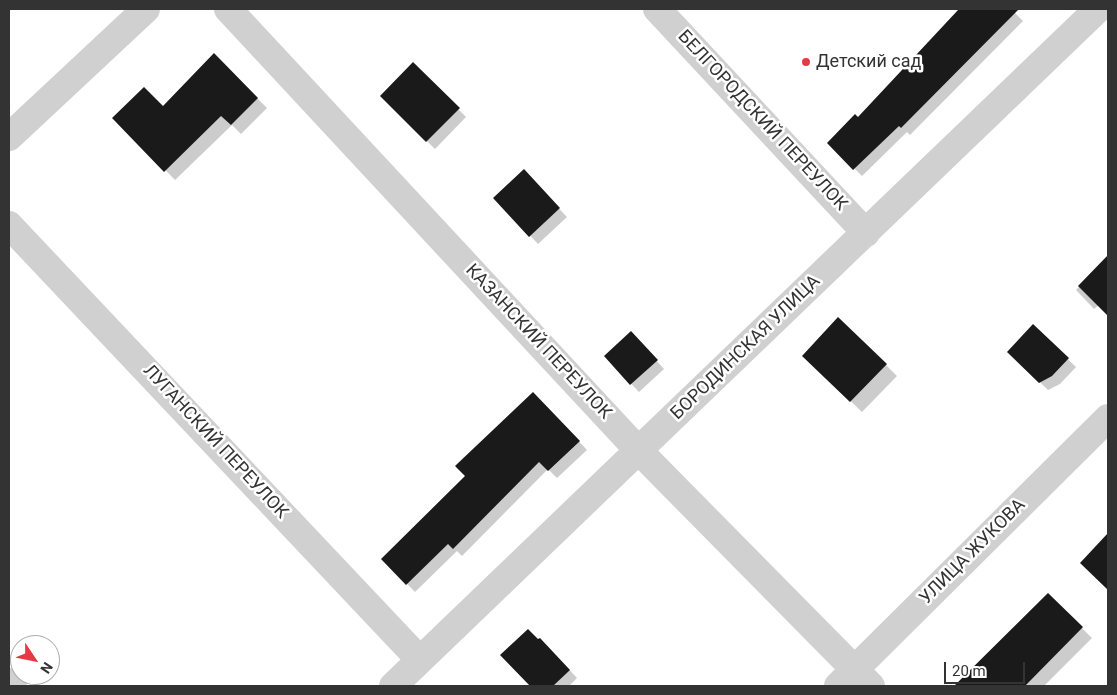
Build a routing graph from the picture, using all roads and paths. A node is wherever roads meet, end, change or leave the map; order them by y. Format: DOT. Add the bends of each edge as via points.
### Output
graph roads {
  1 [pos="146,9"];
  2 [pos="228,9"];
  3 [pos="657,9"];
  4 [pos="1098,9"];
  5 [pos="9,137"];
  6 [pos="9,224"];
  7 [pos="866,232"];
  8 [pos="1108,418"];
  9 [pos="640,451"];
  10 [pos="420,660"];
  11 [pos="855,681"];
  12 [pos="9,682"];
  13 [pos="13,686"];
  14 [pos="393,686"];
  1 -- 5 [label="street"];
  2 -- 9 [label="street, КАЗАНСКИЙ ПЕРЕУЛОК"];
  3 -- 7 [label="street, БЕЛГОРОДСКИЙ ПЕРЕУЛОК"];
  4 -- 7 [label="street, БОРОДИНСКАЯ УЛИЦА"];
  6 -- 10 [label="street, ЛУГАНСКИЙ ПЕРЕУЛОК"];
  7 -- 9 [label="street, БОРОДИНСКАЯ УЛИЦА"];
  8 -- 11 [label="street, УЛИЦА ЖУКОВА"];
  9 -- 10 [label="street, БОРОДИНСКАЯ УЛИЦА"];
  9 -- 11 [label="street, КАЗАНСКИЙ ПЕРЕУЛОК"];
  10 -- 14 [label="street, БОРОДИНСКАЯ УЛИЦА"];
  12 -- 13 [label="street"];
}
